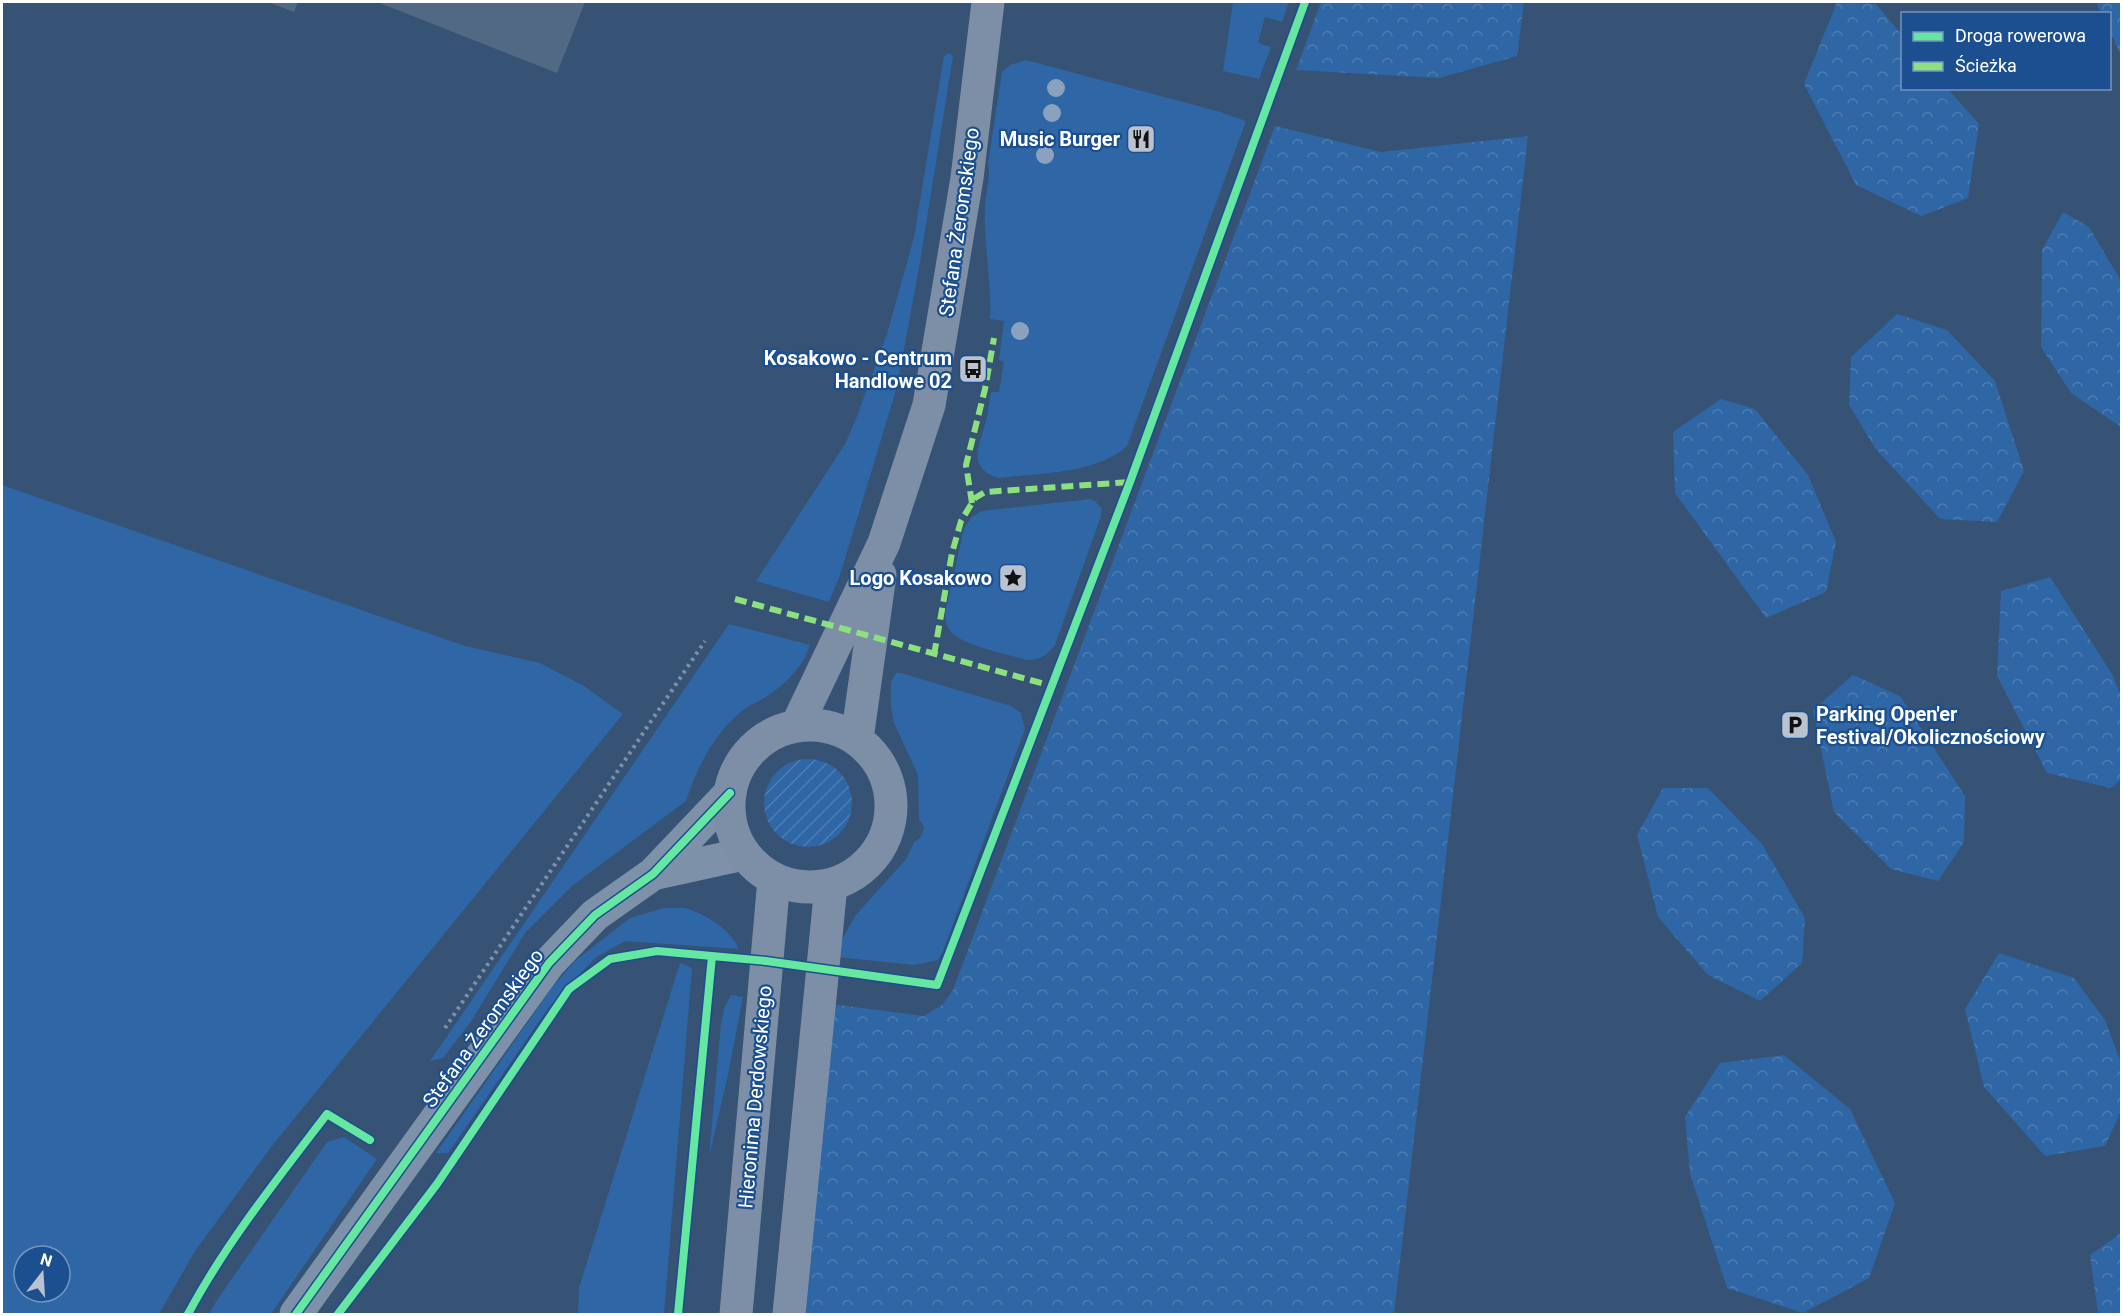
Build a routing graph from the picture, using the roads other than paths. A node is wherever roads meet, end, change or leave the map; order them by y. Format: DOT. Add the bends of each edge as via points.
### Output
graph roads {
  1 [pos="988,2"];
  2 [pos="884,543"];
  3 [pos="797,725"];
  4 [pos="857,739"];
  5 [pos="730,793"];
  6 [pos="744,854"];
  7 [pos="653,874"];
  8 [pos="774,879"];
  9 [pos="831,885"];
  10 [pos="296,1314"];
  11 [pos="736,1314"];
  12 [pos="789,1314"];
  1 -- 2 [label="main road, Stefana Żeromskiego" via="967,178 929,405"];
  2 -- 3 [label="main road, Stefana Żeromskiego"];
  2 -- 4 [label="main road, Stefana Żeromskiego"];
  3 -- 4 [label="main road" via="828,726"];
  3 -- 5 [label="main road" via="773,734 753,749 738,770"];
  4 -- 9 [label="main road" via="878,761 890,789 891,820 880,849 859,872"];
  5 -- 6 [label="main road" via="734,835"];
  5 -- 7 [label="street, Stefana Żeromskiego"];
  6 -- 7 [label="street, Stefana Żeromskiego"];
  6 -- 8 [label="main road"];
  7 -- 10 [label="street, Stefana Żeromskiego" via="595,915 549,963"];
  8 -- 9 [label="main road" via="812,888"];
  8 -- 11 [label="main road, Hieronima Derdowskiego"];
  9 -- 12 [label="main road"];
}
